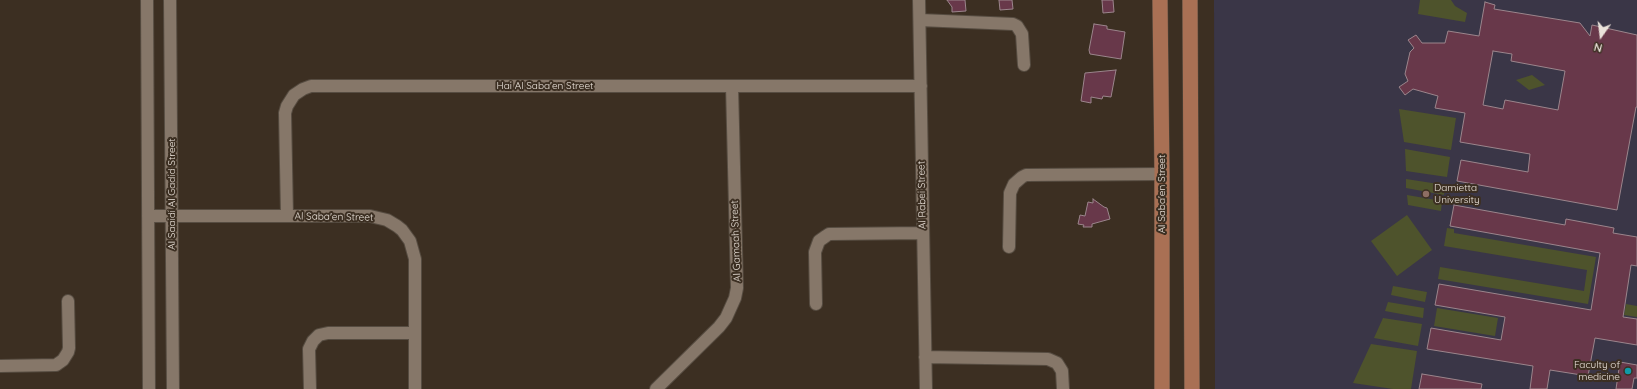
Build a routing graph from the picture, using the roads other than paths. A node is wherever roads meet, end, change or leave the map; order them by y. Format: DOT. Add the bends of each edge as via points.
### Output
graph roads {
  1 [pos="147,0"];
  2 [pos="170,0"];
  3 [pos="919,0"];
  4 [pos="1160,0"];
  5 [pos="1190,0"];
  6 [pos="920,20"];
  7 [pos="1024,64"];
  8 [pos="732,86"];
  9 [pos="921,86"];
  10 [pos="1162,174"];
  11 [pos="148,216"];
  12 [pos="172,216"];
  13 [pos="287,216"];
  14 [pos="923,233"];
  15 [pos="1009,247"];
  16 [pos="68,301"];
  17 [pos="816,304"];
  18 [pos="415,333"];
  19 [pos="925,357"];
  20 [pos="0,366"];
  21 [pos="149,389"];
  22 [pos="173,389"];
  23 [pos="310,389"];
  24 [pos="415,389"];
  25 [pos="656,389"];
  26 [pos="926,389"];
  27 [pos="1063,389"];
  28 [pos="1162,389"];
  29 [pos="1192,389"];
  1 -- 11 [label="street"];
  2 -- 12 [label="street, Al Saaidi Al Gadid Street"];
  3 -- 6 [label="street, Al Rabei Street"];
  4 -- 10 [label="main road, Al Saba'en Street"];
  5 -- 29 [label="main road"];
  6 -- 7 [label="street" via="1013,24 1022,34"];
  6 -- 9 [label="street, Al Rabei Street"];
  8 -- 9 [label="street, Hai Al Saba'en Street"];
  8 -- 13 [label="street, Hai Al Saba'en Street" via="311,86 294,95 285,113"];
  8 -- 25 [label="street, Al Gamaah Street" via="737,288 735,298 719,327"];
  9 -- 14 [label="street, Al Rabei Street"];
  10 -- 15 [label="street" via="1026,175 1014,184 1010,193"];
  10 -- 28 [label="main road, Al Saba'en Street"];
  11 -- 12 [label="street, Al Saba'en Street"];
  11 -- 21 [label="street"];
  12 -- 13 [label="street, Al Saba'en Street"];
  12 -- 22 [label="street, Al Saaidi Al Gadid Street"];
  13 -- 18 [label="street, Al Saba'en Street" via="370,216 387,220 402,230 410,241 415,260"];
  14 -- 17 [label="street" via="829,234 819,241 815,252"];
  14 -- 19 [label="street, Al Rabei Street"];
  16 -- 20 [label="street" via="69,348 63,360 56,365"];
  18 -- 23 [label="street" via="319,335 309,349"];
  18 -- 24 [label="street, Al Saba'en Street"];
  19 -- 26 [label="street, Al Rabei Street"];
  19 -- 27 [label="street" via="1048,359 1056,363 1062,371"];
}
